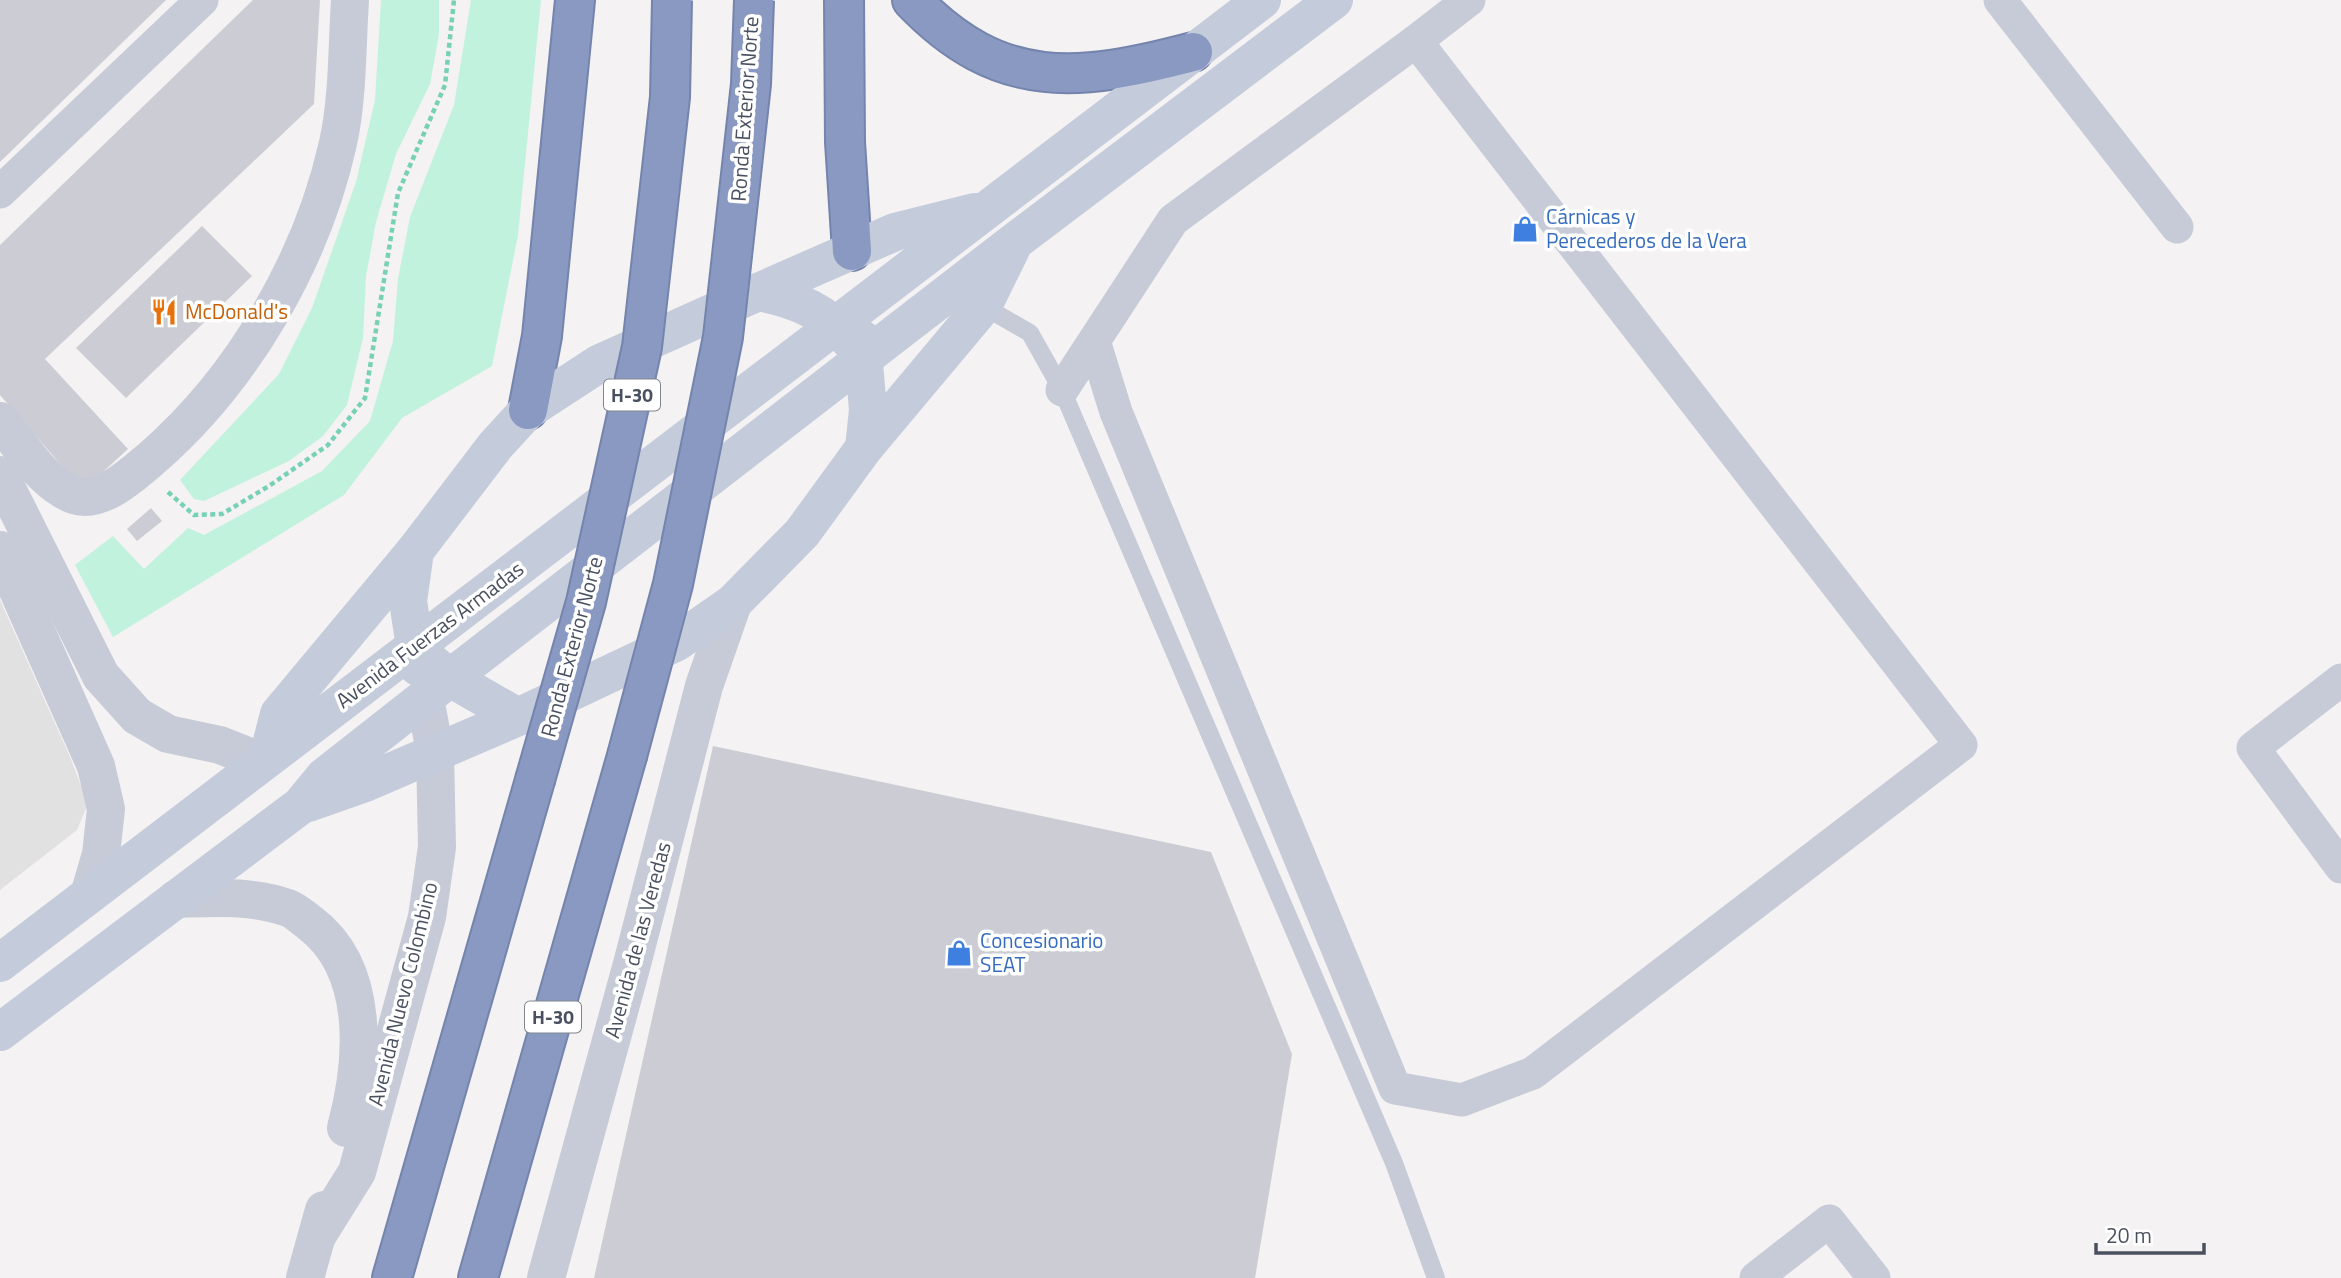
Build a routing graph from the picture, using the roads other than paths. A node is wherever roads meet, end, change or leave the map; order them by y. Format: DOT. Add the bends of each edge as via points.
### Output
graph roads {
  1 [pos="202,0"];
  2 [pos="350,0"];
  3 [pos="575,0"];
  4 [pos="672,0"];
  5 [pos="754,0"];
  6 [pos="844,0"];
  7 [pos="912,0"];
  8 [pos="1262,0"];
  9 [pos="1469,0"];
  10 [pos="2000,0"];
  11 [pos="1333,1"];
  12 [pos="1416,41"];
  13 [pos="1193,52"];
  14 [pos="0,192"];
  15 [pos="989,208"];
  16 [pos="2177,227"];
  17 [pos="1014,242"];
  18 [pos="852,251"];
  19 [pos="758,292"];
  20 [pos="983,306"];
  21 [pos="848,315"];
  22 [pos="1094,341"];
  23 [pos="864,358"];
  24 [pos="1062,390"];
  25 [pos="528,410"];
  26 [pos="0,421"];
  27 [pos="864,448"];
  28 [pos="0,475"];
  29 [pos="0,550"];
  30 [pos="415,551"];
  31 [pos="733,603"];
  32 [pos="414,647"];
  33 [pos="2341,680"];
  34 [pos="437,688"];
  35 [pos="518,717"];
  36 [pos="435,752"];
  37 [pos="265,759"];
  38 [pos="300,806"];
  39 [pos="2341,867"];
  40 [pos="90,892"];
  41 [pos="176,899"];
  42 [pos="0,963"];
  43 [pos="0,1032"];
  44 [pos="317,1236"];
  45 [pos="305,1278"];
  46 [pos="392,1278"];
  47 [pos="478,1278"];
  48 [pos="546,1278"];
  49 [pos="1436,1278"];
  50 [pos="1756,1278"];
  51 [pos="1874,1278"];
  1 -- 14 [label="street"];
  2 -- 26 [label="street" via="338,142 308,237 269,313 226,381 135,473 98,495 76,496 54,485"];
  3 -- 25 [label="highway" via="542,336"];
  4 -- 46 [label="highway, Ronda Exterior Norte / H-30, bridge" via="670,97 642,347 586,602"];
  5 -- 47 [label="highway, Ronda Exterior Norte / H-30, bridge" via="751,84 723,337 673,584"];
  6 -- 18 [label="highway" via="845,142"];
  7 -- 13 [label="highway" via="936,26 968,48 1014,68 1068,75 1122,71"];
  8 -- 13 [label="main road, Avenida Fuerzas Armadas"];
  9 -- 12 [label="street"];
  10 -- 16 [label="street"];
  11 -- 17 [label="main road"];
  12 -- 22 [label="street" via="1173,220"];
  12 -- 22 [label="street" via="1961,745 1533,1073 1462,1100 1395,1088 1116,412"];
  13 -- 15 [label="main road, Avenida Fuerzas Armadas"];
  15 -- 18 [label="main road" via="895,232"];
  15 -- 21 [label="main road, Avenida Fuerzas Armadas"];
  17 -- 20 [label="main road"];
  17 -- 23 [label="main road"];
  18 -- 19 [label="main road"];
  18 -- 21 [label="main road"];
  19 -- 21 [label="main road"];
  19 -- 25 [label="main road" via="600,363"];
  20 -- 24 [label="lane" via="1030,333"];
  20 -- 27 [label="main road"];
  21 -- 23 [label="main road"];
  21 -- 32 [label="main road, Avenida Fuerzas Armadas"];
  22 -- 24 [label="street"];
  23 -- 27 [label="main road" via="868,410"];
  23 -- 34 [label="main road"];
  24 -- 49 [label="lane" via="1394,1163"];
  25 -- 30 [label="main road"];
  27 -- 31 [label="main road" via="802,533"];
  28 -- 37 [label="street" via="101,676 137,716 168,734"];
  29 -- 40 [label="street" via="96,766 106,809 101,854"];
  30 -- 32 [label="main road" via="408,601"];
  30 -- 37 [label="main road" via="279,714"];
  31 -- 35 [label="main road" via="677,642"];
  31 -- 48 [label="street, Avenida de las Veredas" via="704,686"];
  32 -- 34 [label="main road"];
  32 -- 37 [label="main road, Avenida Fuerzas Armadas"];
  33 -- 39 [label="street" via="2253,748"];
  34 -- 35 [label="main road"];
  34 -- 36 [label="street, Avenida Nuevo Colombino"];
  34 -- 38 [label="main road" via="324,777"];
  35 -- 36 [label="main road"];
  36 -- 38 [label="main road"];
  36 -- 44 [label="street, Avenida Nuevo Colombino" via="437,847 426,917 357,1172"];
  37 -- 40 [label="main road, Avenida Fuerzas Armadas"];
  38 -- 41 [label="main road"];
  40 -- 42 [label="main road, Avenida Fuerzas Armadas"];
  41 -- 43 [label="main road"];
  41 -- 44 [label="street, Avenida Nuevo Colombino" via="246,898 290,908 328,937 353,980 359,1044 352,1107"];
  44 -- 45 [label="street, Avenida Nuevo Colombino"];
  50 -- 51 [label="street" via="1829,1221"];
}
